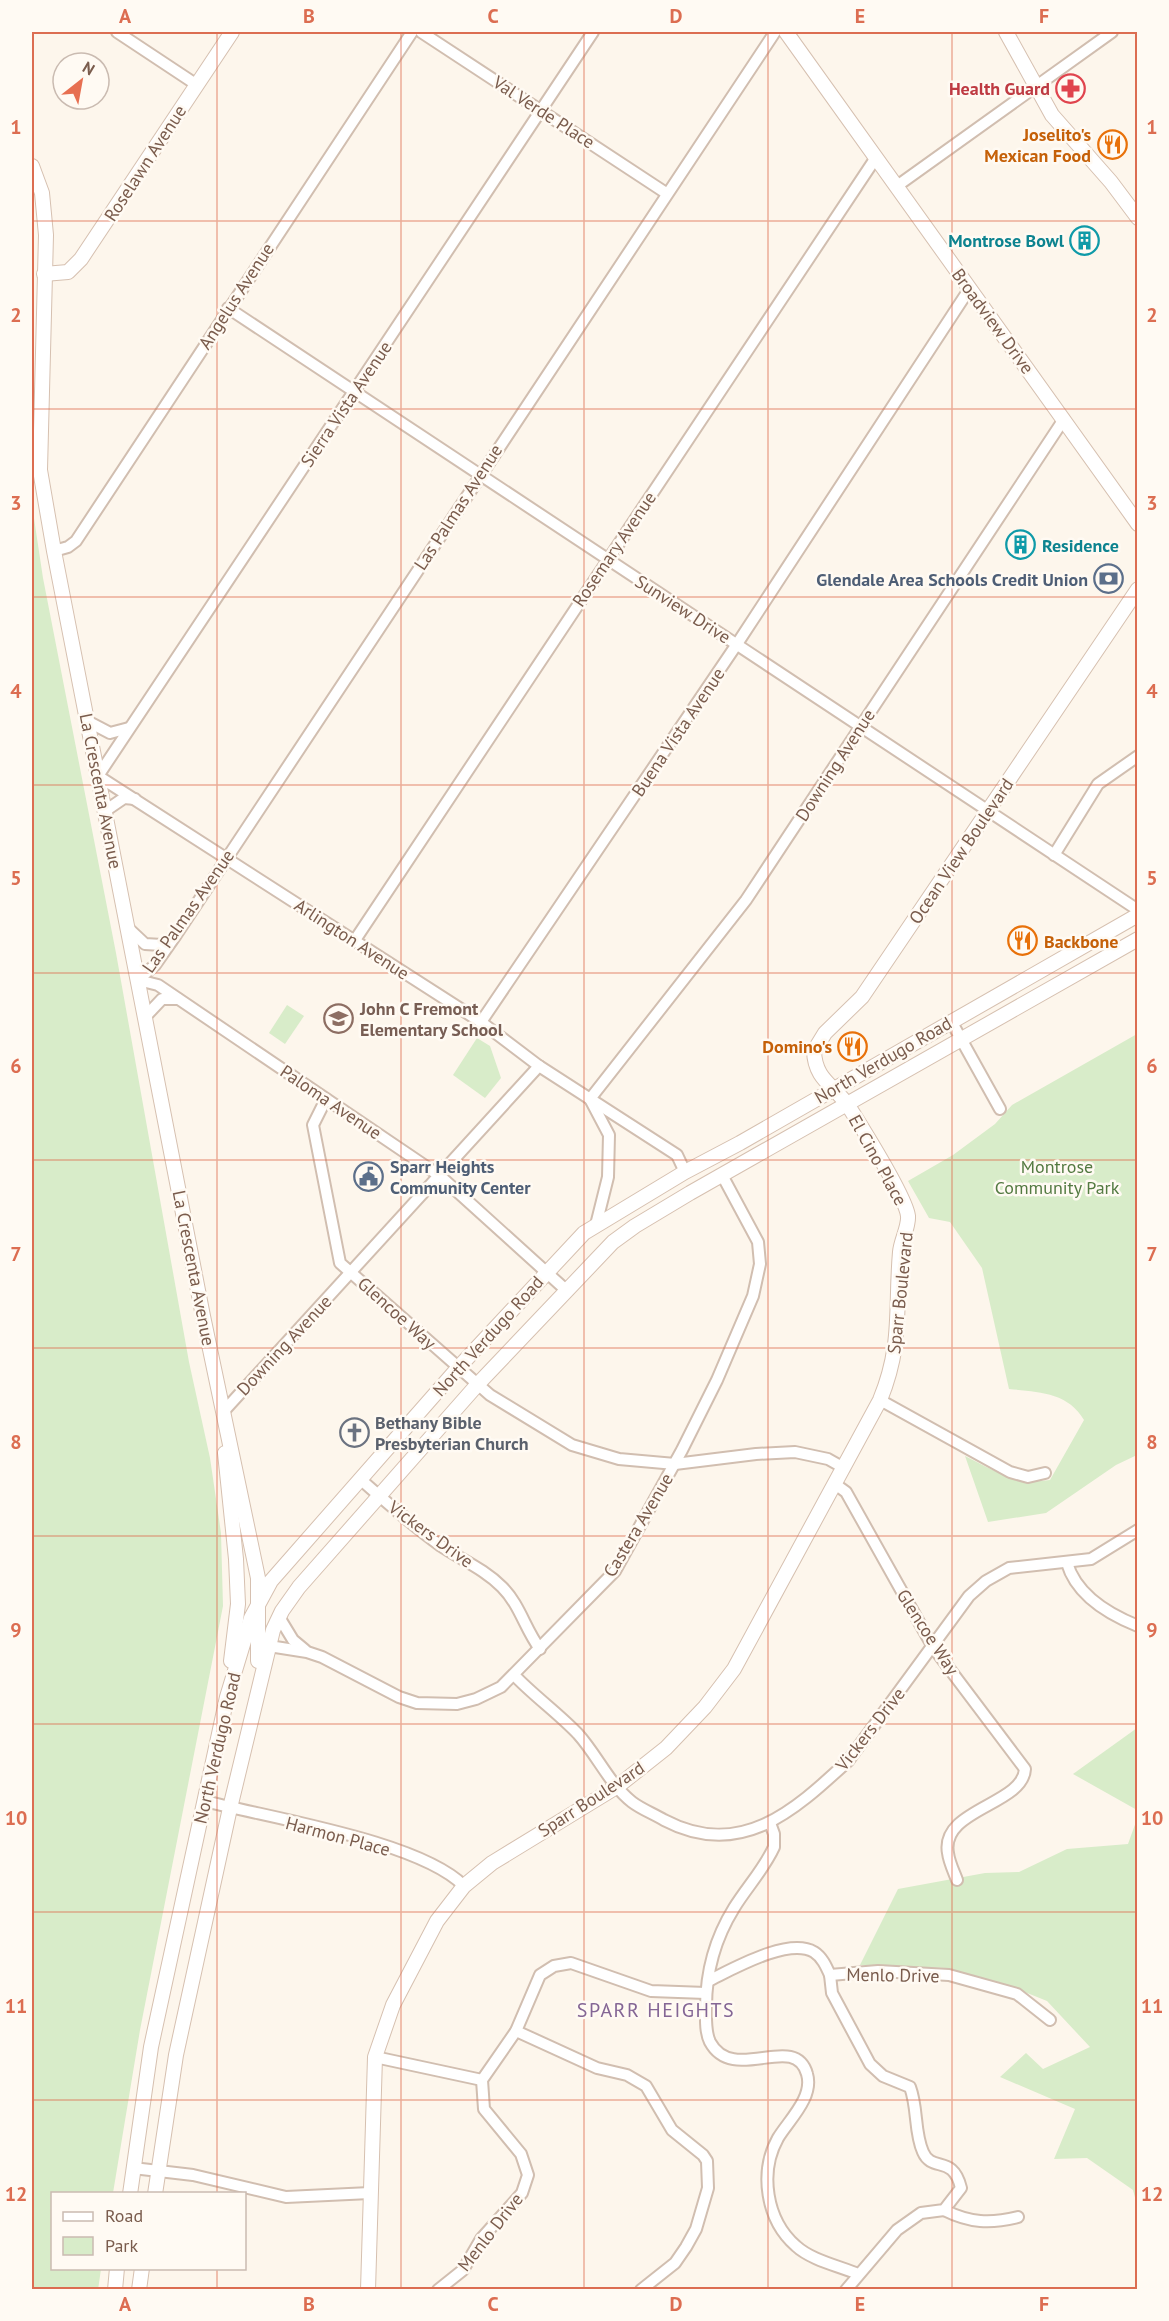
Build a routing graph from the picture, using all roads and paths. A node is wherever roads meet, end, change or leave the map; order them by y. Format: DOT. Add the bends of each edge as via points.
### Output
graph roads {
  1 [pos="117,32"];
  2 [pos="232,32"];
  3 [pos="412,32"];
  4 [pos="421,32"];
  5 [pos="593,32"];
  6 [pos="775,32"];
  7 [pos="786,32"];
  8 [pos="1006,32"];
  9 [pos="1112,32"];
  10 [pos="197,85"];
  11 [pos="1036,87"];
  12 [pos="541,109"];
  13 [pos="875,159"];
  14 [pos="32,166"];
  15 [pos="897,186"];
  16 [pos="666,193"];
  17 [pos="1137,218"];
  18 [pos="44,274"];
  19 [pos="970,288"];
  20 [pos="228,308"];
  21 [pos="355,391"];
  22 [pos="1064,419"];
  23 [pos="479,474"];
  24 [pos="1137,524"];
  25 [pos="54,551"];
  26 [pos="607,559"];
  27 [pos="1137,589"];
  28 [pos="737,644"];
  29 [pos="87,721"];
  30 [pos="131,726"];
  31 [pos="860,726"];
  32 [pos="1137,756"];
  33 [pos="98,776"];
  34 [pos="135,800"];
  35 [pos="105,811"];
  36 [pos="988,813"];
  37 [pos="1054,855"];
  38 [pos="226,859"];
  39 [pos="1137,910"];
  40 [pos="1137,915"];
  41 [pos="128,928"];
  42 [pos="176,935"];
  43 [pos="1137,939"];
  44 [pos="354,940"];
  45 [pos="138,980"];
  46 [pos="179,999"];
  47 [pos="145,1017"];
  48 [pos="951,1021"];
  49 [pos="481,1022"];
  50 [pos="961,1040"];
  51 [pos="539,1066"];
  52 [pos="832,1090"];
  53 [pos="326,1099"];
  54 [pos="590,1099"];
  55 [pos="847,1104"];
  56 [pos="1000,1109"];
  57 [pos="685,1172"];
  58 [pos="722,1175"];
  59 [pos="440,1176"];
  60 [pos="908,1217"];
  61 [pos="596,1225"];
  62 [pos="351,1272"];
  63 [pos="546,1272"];
  64 [pos="566,1290"];
  65 [pos="458,1368"];
  66 [pos="477,1385"];
  67 [pos="880,1400"];
  68 [pos="223,1412"];
  69 [pos="675,1464"];
  70 [pos="844,1468"];
  71 [pos="1045,1473"];
  72 [pos="360,1479"];
  73 [pos="835,1484"];
  74 [pos="380,1496"];
  75 [pos="1137,1530"];
  76 [pos="1067,1563"];
  77 [pos="259,1600"];
  78 [pos="279,1617"];
  79 [pos="1137,1626"];
  80 [pos="269,1646"];
  81 [pos="933,1647"];
  82 [pos="540,1649"];
  83 [pos="307,1652"];
  84 [pos="514,1675"];
  85 [pos="227,1697"];
  86 [pos="255,1708"];
  87 [pos="618,1786"];
  88 [pos="205,1802"];
  89 [pos="230,1808"];
  90 [pos="770,1823"];
  91 [pos="957,1880"];
  92 [pos="464,1886"];
  93 [pos="830,1975"];
  94 [pos="708,1981"];
  95 [pos="706,1993"];
  96 [pos="1050,2020"];
  97 [pos="516,2031"];
  98 [pos="375,2057"];
  99 [pos="482,2080"];
  100 [pos="133,2168"];
  101 [pos="159,2172"];
  102 [pos="129,2192"];
  103 [pos="155,2192"];
  104 [pos="370,2193"];
  105 [pos="944,2210"];
  106 [pos="1018,2217"];
  107 [pos="117,2270"];
  108 [pos="142,2270"];
  109 [pos="858,2274"];
  110 [pos="114,2288"];
  111 [pos="139,2289"];
  112 [pos="368,2289"];
  113 [pos="438,2289"];
  114 [pos="641,2289"];
  115 [pos="846,2289"];
  1 -- 10 [label="street"];
  2 -- 10 [label="main road, Roselawn Avenue"];
  3 -- 20 [label="street, Angelus Avenue"];
  4 -- 12 [label="street, Val Verde Place"];
  5 -- 12 [label="street, Sierra Vista Avenue"];
  6 -- 16 [label="street, Las Palmas Avenue"];
  7 -- 13 [label="main road, Broadview Drive"];
  8 -- 11 [label="main road"];
  9 -- 11 [label="street"];
  10 -- 18 [label="main road, Roselawn Avenue" via="81,259 68,272"];
  11 -- 15 [label="street"];
  11 -- 17 [label="main road" via="1062,129 1111,182"];
  12 -- 16 [label="street, Val Verde Place"];
  12 -- 21 [label="street, Sierra Vista Avenue"];
  13 -- 15 [label="main road, Broadview Drive"];
  13 -- 26 [label="street, Rosemary Avenue"];
  14 -- 18 [label="main road, La Crescenta Avenue" via="42,193"];
  15 -- 19 [label="main road, Broadview Drive"];
  16 -- 23 [label="street, Las Palmas Avenue"];
  18 -- 25 [label="main road, La Crescenta Avenue" via="40,470"];
  19 -- 22 [label="main road, Broadview Drive"];
  19 -- 28 [label="street, Buena Vista Avenue"];
  20 -- 21 [label="street, Sunview Drive"];
  20 -- 25 [label="street, Angelus Avenue" via="76,541"];
  21 -- 23 [label="street, Sunview Drive"];
  21 -- 30 [label="street, Sierra Vista Avenue"];
  22 -- 24 [label="main road, Broadview Drive"];
  22 -- 31 [label="street, Downing Avenue"];
  23 -- 26 [label="street, Sunview Drive"];
  23 -- 38 [label="street, Las Palmas Avenue"];
  25 -- 29 [label="main road, La Crescenta Avenue"];
  26 -- 28 [label="street, Sunview Drive"];
  26 -- 44 [label="street, Rosemary Avenue"];
  27 -- 36 [label="main road, Ocean View Boulevard"];
  28 -- 31 [label="street, Sunview Drive"];
  28 -- 49 [label="street, Buena Vista Avenue"];
  29 -- 30 [label="street" via="110,733"];
  29 -- 33 [label="main road, La Crescenta Avenue"];
  30 -- 33 [label="street, Sierra Vista Avenue"];
  31 -- 36 [label="street, Sunview Drive"];
  31 -- 54 [label="street, Downing Avenue" via="746,900"];
  32 -- 37 [label="street" via="1098,784"];
  33 -- 34 [label="street, Arlington Avenue"];
  33 -- 35 [label="main road, La Crescenta Avenue"];
  34 -- 35 [label="street" via="124,798"];
  34 -- 38 [label="street, Arlington Avenue"];
  35 -- 41 [label="main road, La Crescenta Avenue"];
  36 -- 37 [label="street, Sunview Drive"];
  36 -- 52 [label="main road, Ocean View Boulevard" via="862,997 819,1041 814,1051 816,1069"];
  37 -- 39 [label="street, Sunview Drive"];
  38 -- 42 [label="street, Las Palmas Avenue"];
  38 -- 44 [label="street, Arlington Avenue"];
  40 -- 48 [label="main road, North Verdugo Road"];
  41 -- 42 [label="street" via="137,939 154,946"];
  41 -- 45 [label="main road, La Crescenta Avenue"];
  42 -- 45 [label="street, Las Palmas Avenue" via="155,965"];
  43 -- 50 [label="main road, North Verdugo Road"];
  44 -- 49 [label="street, Arlington Avenue"];
  45 -- 46 [label="street, Paloma Avenue" via="158,985"];
  45 -- 47 [label="main road, La Crescenta Avenue"];
  46 -- 47 [label="street" via="162,999"];
  46 -- 53 [label="street, Paloma Avenue"];
  47 -- 68 [label="main road, La Crescenta Avenue"];
  48 -- 50 [label="street"];
  48 -- 52 [label="main road, North Verdugo Road"];
  49 -- 51 [label="street, Arlington Avenue"];
  50 -- 55 [label="main road, North Verdugo Road"];
  50 -- 56 [label="street"];
  51 -- 54 [label="street, Arlington Avenue"];
  51 -- 59 [label="street, Downing Avenue"];
  52 -- 55 [label="main road, Ocean View Boulevard"];
  52 -- 57 [label="main road, North Verdugo Road"];
  53 -- 59 [label="street, Paloma Avenue"];
  53 -- 62 [label="street, Glencoe Way" via="313,1125 339,1260"];
  54 -- 57 [label="street, Arlington Avenue" via="677,1155"];
  54 -- 61 [label="street" via="609,1136 608,1177"];
  55 -- 58 [label="main road, North Verdugo Road"];
  55 -- 60 [label="main road, El Cino Place" via="902,1199"];
  57 -- 61 [label="main road, North Verdugo Road"];
  58 -- 64 [label="main road, North Verdugo Road" via="613,1242"];
  58 -- 69 [label="street, Castera Avenue" via="758,1242 758,1279 717,1380"];
  59 -- 62 [label="street, Downing Avenue"];
  59 -- 63 [label="street, Paloma Avenue"];
  60 -- 67 [label="main road, Sparr Boulevard" via="900,1250 898,1341"];
  61 -- 63 [label="main road, North Verdugo Road"];
  62 -- 65 [label="street, Glencoe Way"];
  62 -- 68 [label="street, Downing Avenue"];
  63 -- 64 [label="street, Paloma Avenue"];
  63 -- 65 [label="main road, North Verdugo Road"];
  64 -- 66 [label="main road, North Verdugo Road"];
  65 -- 66 [label="street, Glencoe Way"];
  65 -- 72 [label="main road, North Verdugo Road"];
  66 -- 69 [label="street, Glencoe Way" via="572,1445 620,1459"];
  66 -- 74 [label="main road, North Verdugo Road"];
  67 -- 70 [label="main road, Sparr Boulevard"];
  67 -- 71 [label="street" via="1010,1472 1028,1477"];
  68 -- 77 [label="main road, La Crescenta Avenue" via="258,1578"];
  68 -- 85 [label="main road, La Crescenta Avenue" via="238,1604"];
  69 -- 70 [label="street, Glencoe Way" via="795,1452 828,1459"];
  69 -- 82 [label="street, Castera Avenue" via="615,1571"];
  70 -- 73 [label="main road, Sparr Boulevard"];
  72 -- 74 [label="street, Vickers Drive"];
  72 -- 77 [label="main road, North Verdugo Road"];
  73 -- 81 [label="street, Glencoe Way" via="846,1492"];
  73 -- 87 [label="main road, Sparr Boulevard" via="734,1669 666,1748"];
  74 -- 78 [label="main road, North Verdugo Road" via="299,1587"];
  74 -- 82 [label="street, Vickers Drive" via="420,1530 504,1588"];
  75 -- 76 [label="street, Vickers Drive" via="1105,1553"];
  76 -- 79 [label="street" via="1072,1580 1090,1597"];
  76 -- 81 [label="street, Vickers Drive" via="1010,1568 986,1581 969,1596"];
  77 -- 85 [label="main road, North Verdugo Road"];
  77 -- 86 [label="main road, La Crescenta Avenue"];
  78 -- 80 [label="main road, North Verdugo Road"];
  78 -- 83 [label="street, Castera Avenue" via="293,1641"];
  80 -- 83 [label="street, Castera Avenue"];
  80 -- 86 [label="main road, North Verdugo Road"];
  81 -- 90 [label="street, Vickers Drive" via="848,1761 824,1784"];
  81 -- 91 [label="street, Glencoe Way" via="1023,1763 1025,1777 955,1828 947,1852"];
  82 -- 84 [label="street, Castera Avenue"];
  83 -- 84 [label="street, Castera Avenue" via="417,1703 452,1704 476,1699 501,1687"];
  84 -- 87 [label="street, Vickers Drive" via="578,1734"];
  85 -- 88 [label="main road, North Verdugo Road"];
  86 -- 89 [label="main road, North Verdugo Road"];
  87 -- 90 [label="street, Vickers Drive" via="632,1802 679,1828 700,1834 737,1834"];
  87 -- 92 [label="main road, Sparr Boulevard" via="525,1841"];
  88 -- 89 [label="street, Harmon Place"];
  88 -- 100 [label="main road, North Verdugo Road" via="151,2047"];
  89 -- 92 [label="street, Harmon Place" via="358,1838 445,1870"];
  89 -- 101 [label="main road, North Verdugo Road" via="176,2055"];
  90 -- 94 [label="street" via="774,1847 724,1925"];
  92 -- 98 [label="main road, Sparr Boulevard" via="419,1953 393,2005"];
  93 -- 94 [label="street, Menlo Drive" via="820,1957 801,1947 770,1954"];
  93 -- 96 [label="street, Menlo Drive" via="878,1971 949,1975 1017,1994"];
  93 -- 105 [label="street" via="832,1993 870,2064 883,2076 910,2087 923,2154 950,2167 958,2176 961,2188"];
  94 -- 95 [label="street"];
  95 -- 97 [label="street" via="651,1991 564,1963 548,1968 538,1978"];
  95 -- 109 [label="street" via="709,2040 716,2052 743,2062 789,2056 800,2062 807,2073 808,2086 801,2104 770,2156 766,2173 773,2212 783,2232 797,2247"];
  97 -- 99 [label="street"];
  97 -- 114 [label="street" via="646,2086 672,2130 707,2162 708,2188 696,2229 675,2264"];
  98 -- 99 [label="street"];
  98 -- 104 [label="main road, Sparr Boulevard"];
  99 -- 113 [label="street, Menlo Drive" via="484,2109 521,2154 528,2175 522,2193 481,2239 464,2270"];
  100 -- 101 [label="street"];
  100 -- 102 [label="main road, North Verdugo Road"];
  101 -- 103 [label="main road, North Verdugo Road"];
  101 -- 104 [label="street" via="193,2175 286,2197"];
  104 -- 112 [label="main road, Sparr Boulevard"];
  105 -- 106 [label="street" via="961,2218 992,2223"];
  105 -- 109 [label="street" via="921,2213 897,2230"];
  107 -- 110 [label="main road"];
  108 -- 111 [label="main road"];
  109 -- 115 [label="street"];
}
